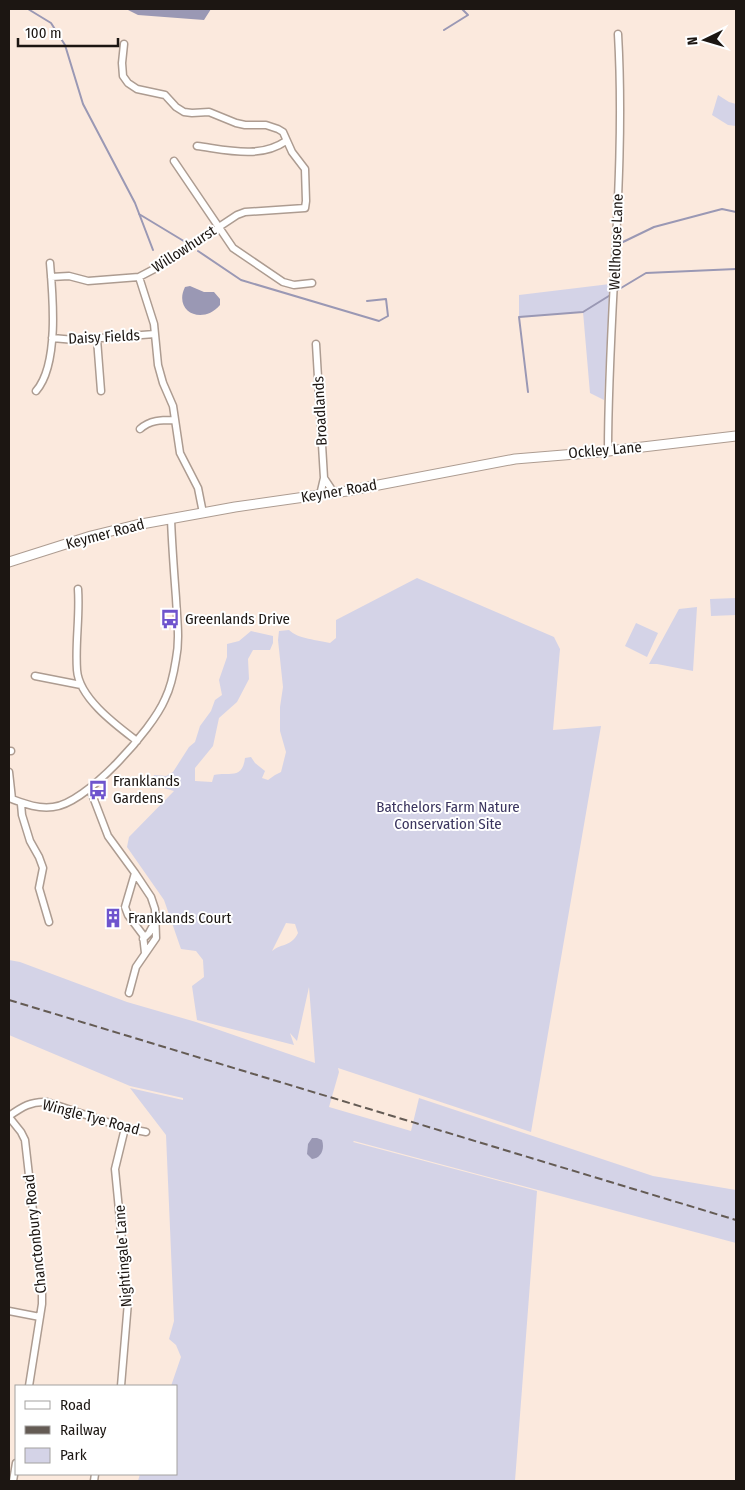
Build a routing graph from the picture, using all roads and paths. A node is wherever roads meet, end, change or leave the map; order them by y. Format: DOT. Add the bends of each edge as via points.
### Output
graph roads {
  1 [pos="618,34"];
  2 [pos="124,44"];
  3 [pos="286,140"];
  4 [pos="197,146"];
  5 [pos="174,161"];
  6 [pos="217,227"];
  7 [pos="50,263"];
  8 [pos="51,277"];
  9 [pos="139,277"];
  10 [pos="312,283"];
  11 [pos="155,334"];
  12 [pos="52,338"];
  13 [pos="97,339"];
  14 [pos="316,344"];
  15 [pos="36,391"];
  16 [pos="101,391"];
  17 [pos="174,420"];
  18 [pos="140,429"];
  19 [pos="736,436"];
  20 [pos="608,451"];
  21 [pos="475,466"];
  22 [pos="324,478"];
  23 [pos="334,493"];
  24 [pos="320,495"];
  25 [pos="203,513"];
  26 [pos="170,519"];
  27 [pos="9,562"];
  28 [pos="78,589"];
  29 [pos="35,676"];
  30 [pos="81,685"];
  31 [pos="137,741"];
  32 [pos="9,772"];
  33 [pos="90,789"];
  34 [pos="11,798"];
  35 [pos="21,804"];
  36 [pos="135,874"];
  37 [pos="49,922"];
  38 [pos="155,922"];
  39 [pos="143,939"];
  40 [pos="145,953"];
  41 [pos="129,992"];
  42 [pos="9,1116"];
  43 [pos="125,1128"];
  44 [pos="146,1132"];
  45 [pos="9,1311"];
  46 [pos="40,1316"];
  47 [pos="29,1385"];
  48 [pos="121,1385"];
  49 [pos="12,1469"];
  50 [pos="13,1481"];
  1 -- 20 [label="street, Wellhouse Lane" via="621,127"];
  2 -- 3 [label="street" via="122,71 128,83 137,90 160,93 184,112 209,112 245,125 278,129"];
  3 -- 4 [label="street" via="264,151 251,152"];
  3 -- 6 [label="street, Willowhurst" via="305,169 305,208 245,212"];
  5 -- 6 [label="street"];
  6 -- 9 [label="street, Willowhurst"];
  6 -- 10 [label="street" via="233,248 283,282 294,285"];
  7 -- 8 [label="street"];
  8 -- 9 [label="street" via="88,280"];
  8 -- 12 [label="street"];
  9 -- 11 [label="street, Willowhurst"];
  11 -- 13 [label="street, Daisy Fields"];
  11 -- 17 [label="street, Willowhurst" via="158,365 173,406"];
  12 -- 13 [label="street, Daisy Fields"];
  12 -- 15 [label="street" via="43,384"];
  13 -- 16 [label="street"];
  14 -- 22 [label="street, Broadlands"];
  17 -- 18 [label="street" via="158,420"];
  17 -- 25 [label="street, Willowhurst" via="180,453 198,488"];
  19 -- 20 [label="street, Ockley Lane"];
  20 -- 21 [label="street, Ockley Lane"];
  21 -- 23 [label="street, Keyner Road"];
  22 -- 23 [label="street"];
  22 -- 24 [label="street, Broadlands"];
  23 -- 24 [label="street, Keyner Road"];
  24 -- 25 [label="street, Keyner Road"];
  25 -- 26 [label="street, Keymer Road"];
  26 -- 27 [label="street, Keymer Road" via="91,536"];
  26 -- 31 [label="street" via="178,632 176,659 165,700"];
  28 -- 30 [label="street" via="77,671"];
  29 -- 30 [label="street"];
  30 -- 31 [label="street" via="91,700"];
  31 -- 33 [label="street"];
  32 -- 34 [label="street"];
  33 -- 35 [label="street" via="69,803 53,807"];
  33 -- 36 [label="street" via="108,836"];
  34 -- 35 [label="street"];
  35 -- 37 [label="street" via="30,841 43,868 39,888"];
  36 -- 38 [label="street" via="151,897"];
  36 -- 39 [label="street" via="125,907"];
  38 -- 39 [label="street"];
  38 -- 40 [label="street" via="156,938"];
  39 -- 40 [label="street"];
  40 -- 41 [label="street" via="136,968"];
  42 -- 43 [label="street, Wingle Tye Road" via="24,1105 47,1102"];
  42 -- 46 [label="street, Chanctonbury Road" via="25,1140 42,1290"];
  43 -- 44 [label="street, Wingle Tye Road"];
  43 -- 48 [label="street, Nightingale Lane" via="115,1169 128,1302"];
  45 -- 46 [label="street"];
  46 -- 47 [label="street, Chanctonbury Road"];
  49 -- 50 [label="street"];
}
